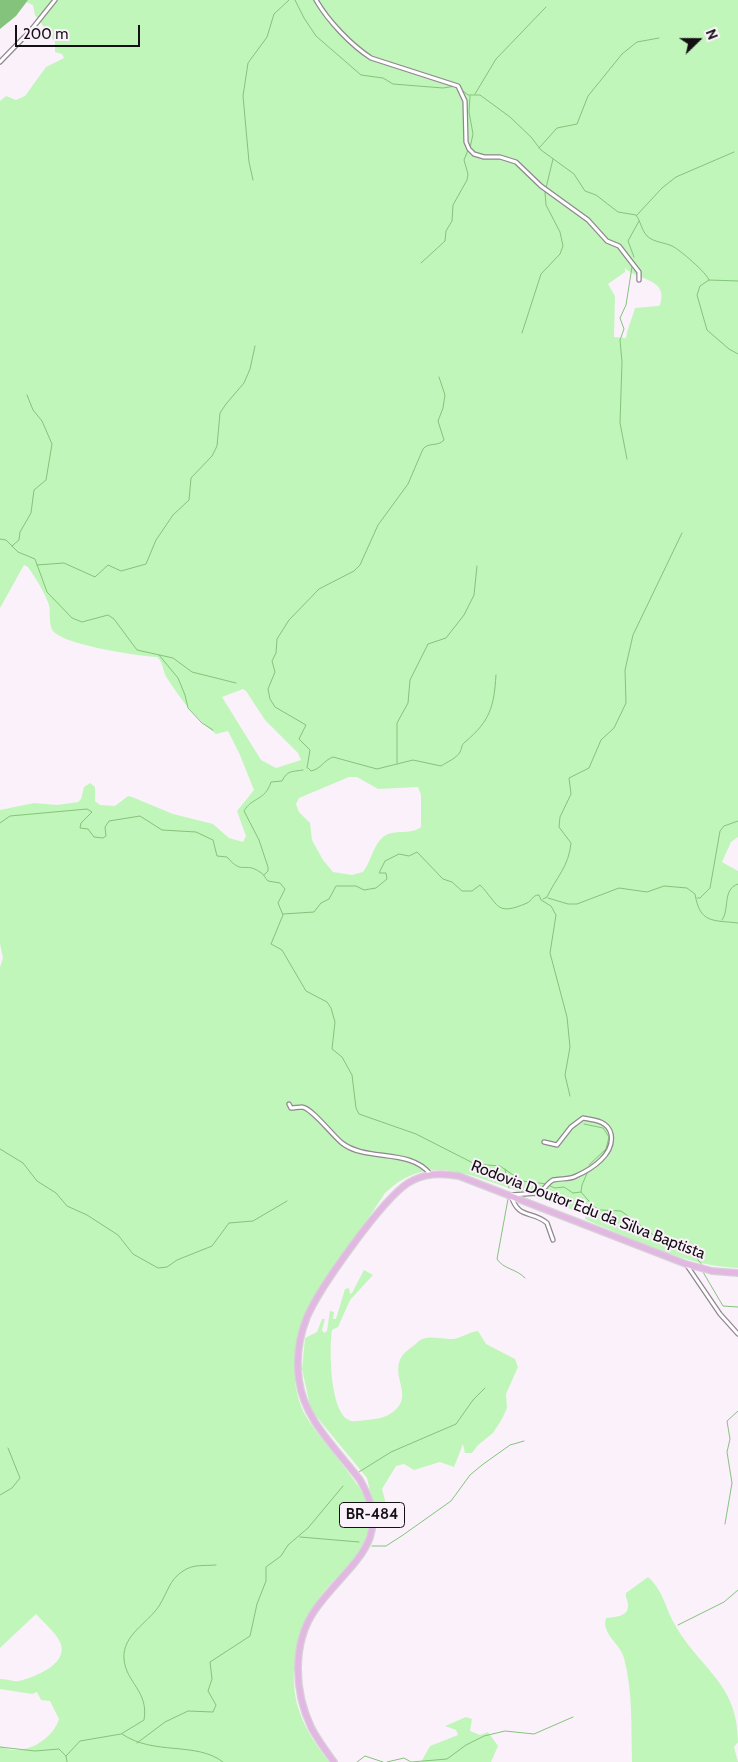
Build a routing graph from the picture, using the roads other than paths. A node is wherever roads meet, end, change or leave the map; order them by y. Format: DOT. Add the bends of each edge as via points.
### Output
graph roads {
  1 [pos="55,0"];
  2 [pos="316,0"];
  3 [pos="0,62"];
  4 [pos="639,280"];
  5 [pos="290,1104"];
  6 [pos="544,1142"];
  7 [pos="430,1174"];
  8 [pos="511,1195"];
  9 [pos="553,1240"];
  10 [pos="686,1264"];
  11 [pos="738,1273"];
  12 [pos="738,1334"];
  13 [pos="334,1762"];
  1 -- 3 [label="street"];
  2 -- 4 [label="street" via="332,21 371,58 458,86 465,101 469,149 484,157 500,156 516,162 541,186 588,220 607,241 619,246 639,272"];
  5 -- 7 [label="street" via="291,1108 304,1107 327,1130 355,1150 418,1163"];
  6 -- 8 [label="street" via="557,1145 583,1118 603,1122 611,1136 607,1154 575,1177 552,1180 539,1194"];
  7 -- 8 [label="main road, Rodovia Doutor Edu da Silva Baptista / BR-484" via="459,1176"];
  7 -- 13 [label="main road, Rodovia Doutor Edu da Silva Baptista / BR-484" via="403,1187 357,1240 311,1309 298,1355 299,1382 304,1401 318,1426 360,1480 372,1515 373,1529 368,1546 314,1611 301,1646 298,1676 304,1709 312,1729"];
  8 -- 9 [label="street" via="522,1213 537,1216 548,1223"];
  8 -- 10 [label="main road, Rodovia Doutor Edu da Silva Baptista / BR-484"];
  10 -- 11 [label="main road, Rodovia Doutor Edu da Silva Baptista / BR-484"];
  10 -- 12 [label="street" via="720,1314"];
}
